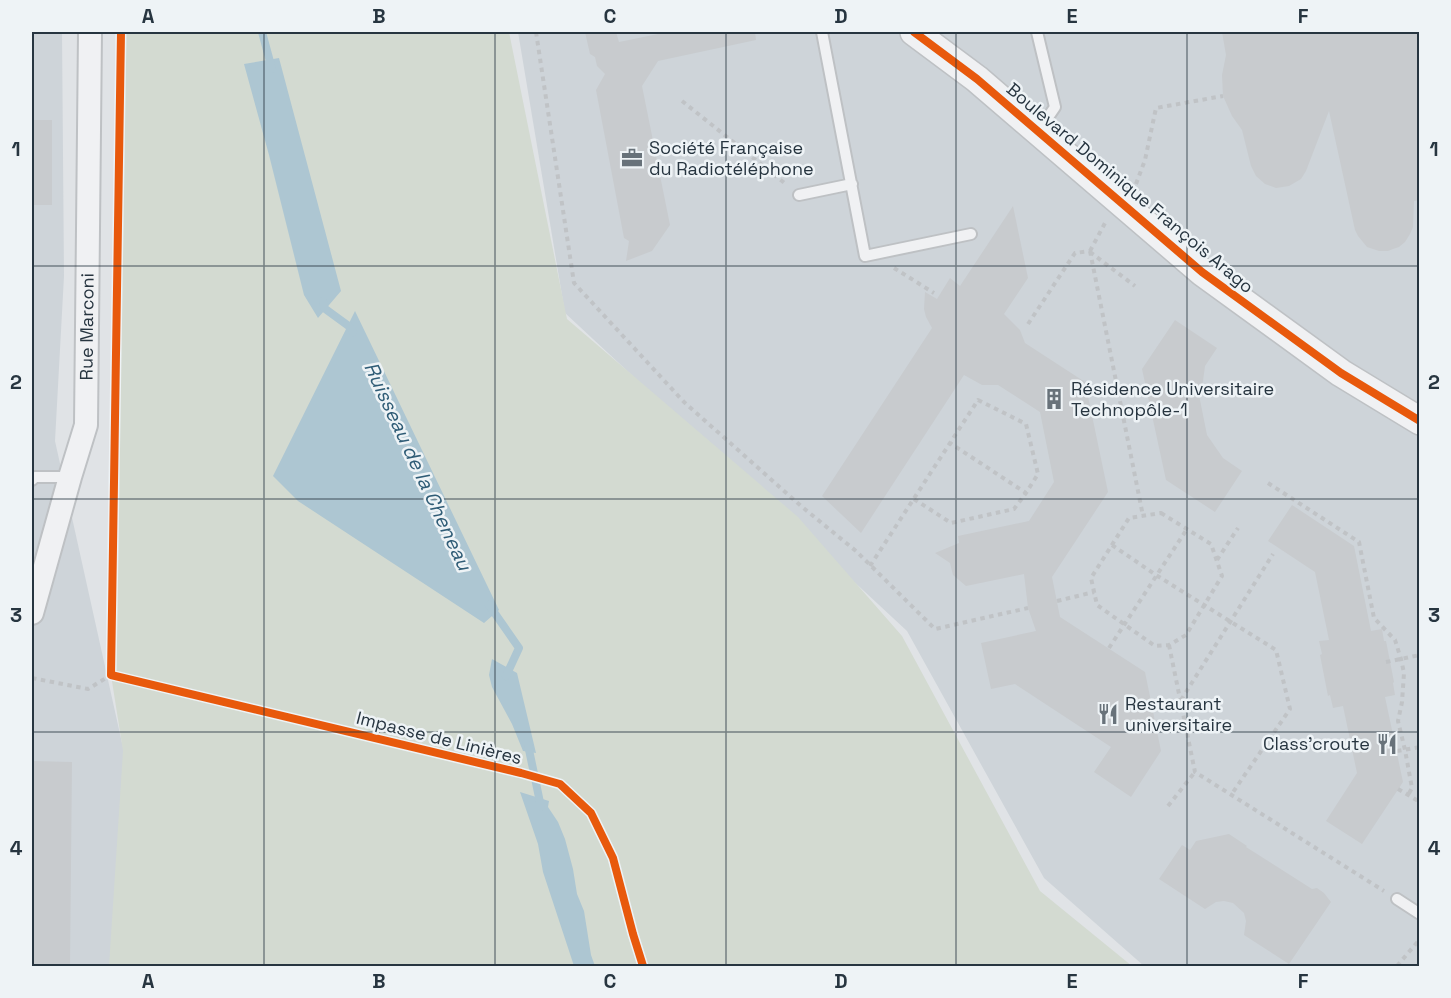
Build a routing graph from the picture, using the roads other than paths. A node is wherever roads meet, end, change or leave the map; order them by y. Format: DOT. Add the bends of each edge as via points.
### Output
graph roads {
  1 [pos="90,32"];
  2 [pos="822,32"];
  3 [pos="914,32"];
  4 [pos="1037,32"];
  5 [pos="1038,132"];
  6 [pos="852,184"];
  7 [pos="799,195"];
  8 [pos="971,234"];
  9 [pos="1419,422"];
  10 [pos="33,477"];
  11 [pos="70,477"];
  12 [pos="32,613"];
  13 [pos="1397,899"];
  14 [pos="1419,914"];
  1 -- 11 [label="street, Rue Marconi" via="86,425"];
  2 -- 6 [label="lane"];
  3 -- 5 [label="street, Boulevard Dominique François Arago"];
  4 -- 5 [label="lane" via="1055,107"];
  5 -- 9 [label="street, Boulevard Dominique François Arago" via="1202,272 1341,373"];
  6 -- 7 [label="lane"];
  6 -- 8 [label="lane" via="866,256"];
  10 -- 11 [label="lane"];
  11 -- 12 [label="street, Rue Marconi"];
  13 -- 14 [label="lane"];
}
